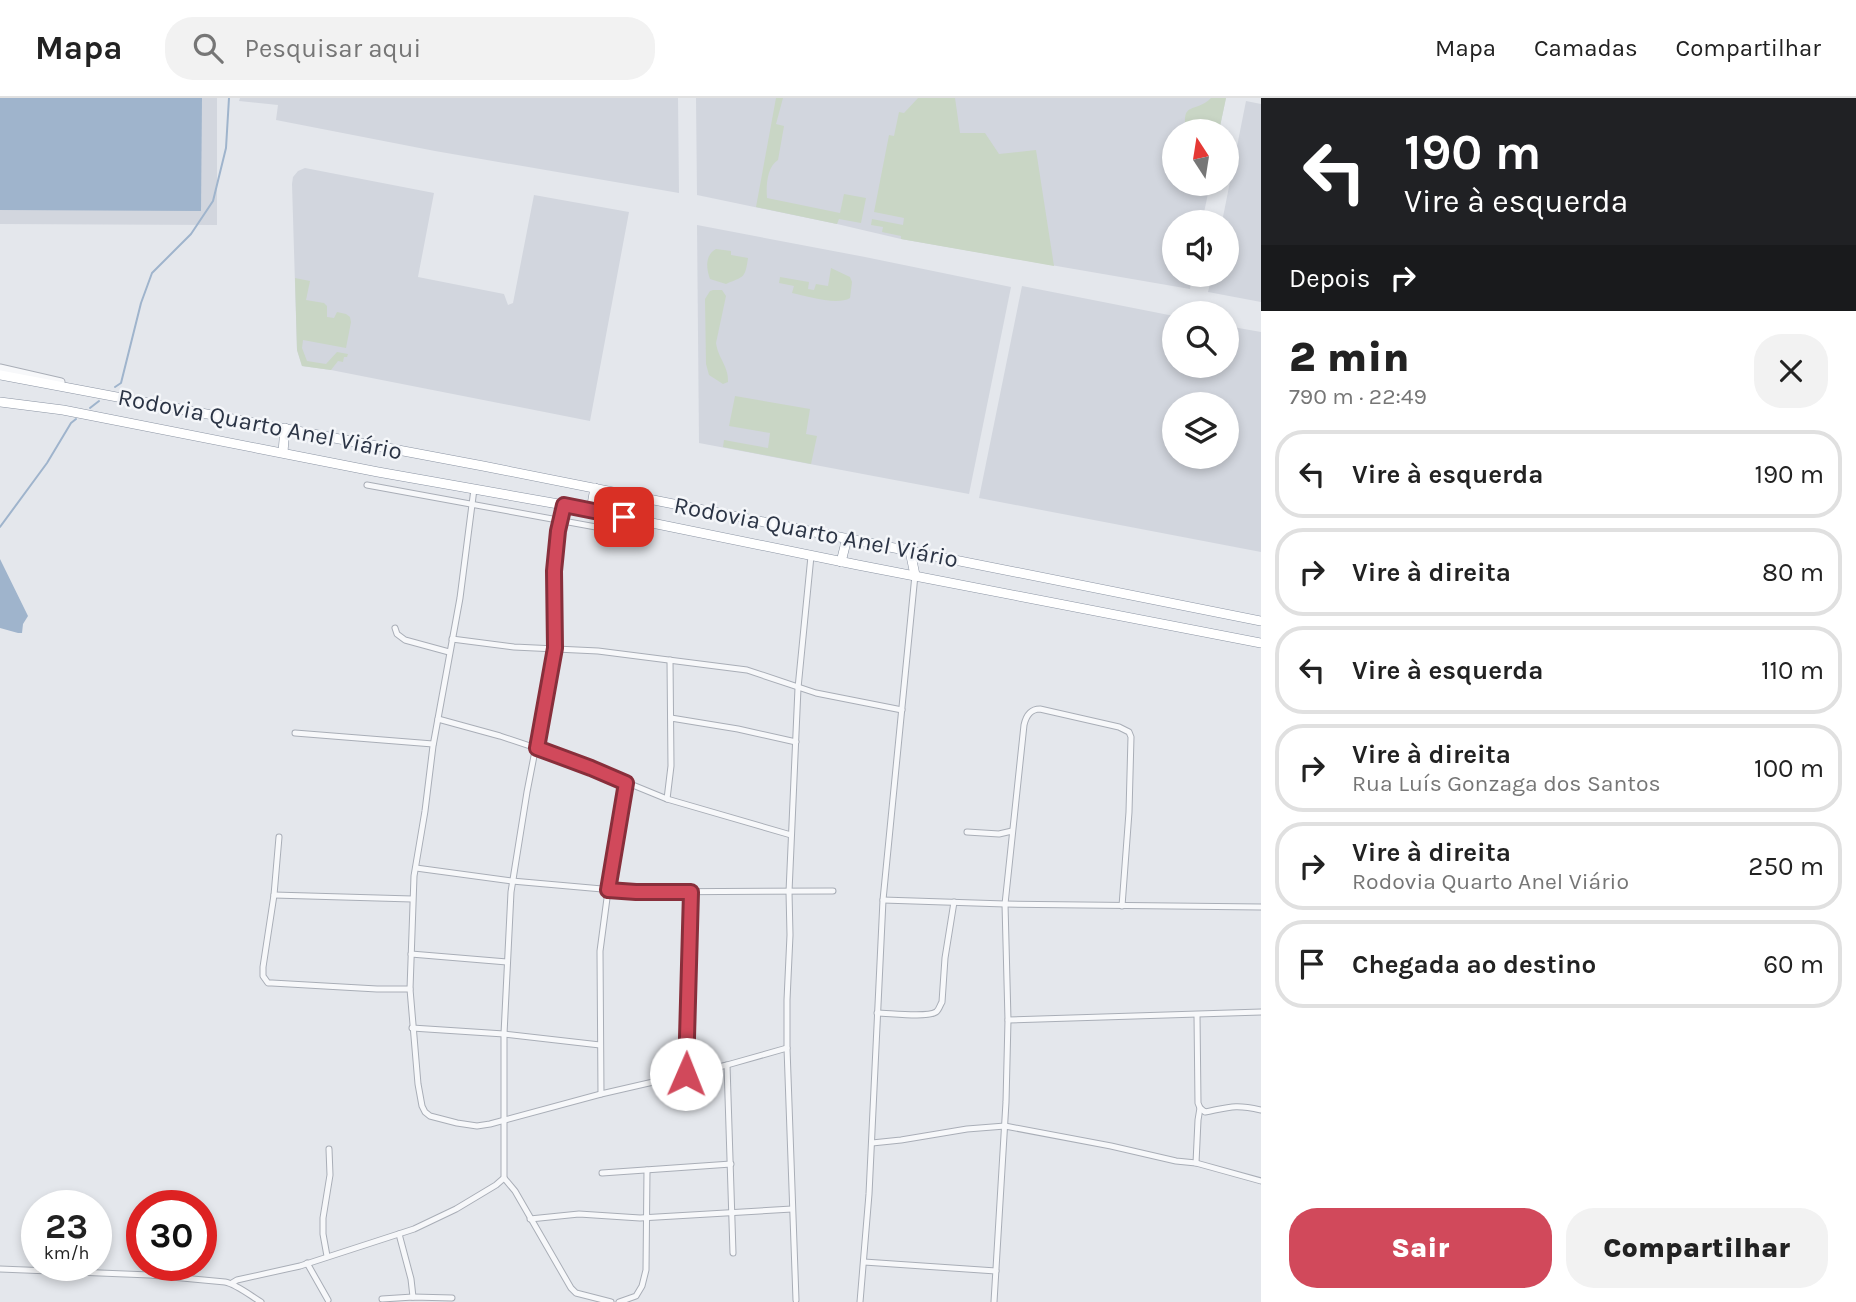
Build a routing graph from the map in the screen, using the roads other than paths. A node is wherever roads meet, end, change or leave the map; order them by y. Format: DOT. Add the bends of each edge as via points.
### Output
graph roads {
  1 [pos="0,368"];
  2 [pos="0,375"];
  3 [pos="116,397"];
  4 [pos="0,402"];
  5 [pos="285,428"];
  6 [pos="283,452"];
  7 [pos="368,485"];
  8 [pos="595,488"];
  9 [pos="474,489"];
  10 [pos="472,504"];
  11 [pos="564,505"];
  12 [pos="591,510"];
  13 [pos="560,520"];
  14 [pos="634,534"];
  15 [pos="847,538"];
  16 [pos="910,551"];
  17 [pos="811,556"];
  18 [pos="841,562"];
  19 [pos="915,575"];
  20 [pos="1261,621"];
  21 [pos="395,628"];
  22 [pos="452,639"];
  23 [pos="1261,643"];
  24 [pos="555,648"];
  25 [pos="449,652"];
  26 [pos="670,660"];
  27 [pos="798,688"];
  28 [pos="902,710"];
  29 [pos="438,719"];
  30 [pos="671,719"];
  31 [pos="295,733"];
  32 [pos="796,742"];
  33 [pos="433,744"];
  34 [pos="537,748"];
  35 [pos="626,783"];
  36 [pos="667,799"];
  37 [pos="1012,831"];
  38 [pos="967,832"];
  39 [pos="791,835"];
  40 [pos="279,837"];
  41 [pos="416,868"];
  42 [pos="512,881"];
  43 [pos="608,890"];
  44 [pos="833,891"];
  45 [pos="691,892"];
  46 [pos="789,892"];
  47 [pos="274,895"];
  48 [pos="412,899"];
  49 [pos="883,900"];
  50 [pos="954,902"];
  51 [pos="1005,904"];
  52 [pos="1122,906"];
  53 [pos="1261,906"];
  54 [pos="411,954"];
  55 [pos="507,962"];
  56 [pos="410,989"];
  57 [pos="1261,1012"];
  58 [pos="877,1013"];
  59 [pos="1197,1015"];
  60 [pos="1008,1020"];
  61 [pos="412,1028"];
  62 [pos="504,1034"];
  63 [pos="600,1045"];
  64 [pos="788,1048"];
  65 [pos="727,1065"];
  66 [pos="686,1074"];
  67 [pos="601,1094"];
  68 [pos="1200,1108"];
  69 [pos="1261,1110"];
  70 [pos="505,1121"];
  71 [pos="1005,1126"];
  72 [pos="872,1143"];
  73 [pos="329,1149"];
  74 [pos="1196,1163"];
  75 [pos="732,1164"];
  76 [pos="647,1170"];
  77 [pos="602,1173"];
  78 [pos="504,1178"];
  79 [pos="1261,1181"];
  80 [pos="792,1209"];
  81 [pos="732,1212"];
  82 [pos="647,1218"];
  83 [pos="530,1219"];
  84 [pos="399,1234"];
  85 [pos="733,1253"];
  86 [pos="327,1256"];
  87 [pos="864,1262"];
  88 [pos="307,1263"];
  89 [pos="0,1269"];
  90 [pos="996,1271"];
  91 [pos="232,1283"];
  92 [pos="413,1297"];
  93 [pos="452,1298"];
  94 [pos="382,1299"];
  95 [pos="328,1300"];
  96 [pos="796,1300"];
  97 [pos="261,1302"];
  98 [pos="611,1302"];
  99 [pos="618,1302"];
  100 [pos="860,1302"];
  101 [pos="994,1302"];
  1 -- 3 [label="street"];
  2 -- 3 [label="highway, Rodovia Quarto Anel Viário"];
  3 -- 5 [label="highway, Rodovia Quarto Anel Viário"];
  4 -- 6 [label="highway, Rodovia Quarto Anel Viário"];
  5 -- 6 [label="highway"];
  5 -- 8 [label="highway, Rodovia Quarto Anel Viário"];
  6 -- 9 [label="highway, Rodovia Quarto Anel Viário"];
  7 -- 10 [label="street"];
  8 -- 12 [label="highway"];
  8 -- 15 [label="highway, Rodovia Quarto Anel Viário"];
  9 -- 10 [label="street"];
  9 -- 11 [label="highway, Rodovia Quarto Anel Viário"];
  10 -- 13 [label="street"];
  10 -- 22 [label="street"];
  11 -- 12 [label="highway, Rodovia Quarto Anel Viário"];
  11 -- 13 [label="street"];
  12 -- 17 [label="highway, Rodovia Quarto Anel Viário"];
  13 -- 14 [label="street"];
  13 -- 24 [label="street" via="554,571"];
  15 -- 16 [label="highway, Rodovia Quarto Anel Viário"];
  15 -- 18 [label="highway"];
  16 -- 19 [label="highway"];
  16 -- 20 [label="highway, Rodovia Quarto Anel Viário"];
  17 -- 18 [label="highway, Rodovia Quarto Anel Viário"];
  17 -- 27 [label="street"];
  18 -- 19 [label="highway, Rodovia Quarto Anel Viário"];
  19 -- 23 [label="highway, Rodovia Quarto Anel Viário"];
  19 -- 28 [label="street"];
  21 -- 25 [label="street" via="405,640"];
  22 -- 24 [label="street"];
  22 -- 25 [label="street"];
  24 -- 26 [label="street"];
  24 -- 34 [label="street"];
  25 -- 29 [label="street"];
  26 -- 27 [label="street" via="747,670"];
  26 -- 30 [label="street"];
  27 -- 28 [label="street"];
  27 -- 32 [label="street"];
  28 -- 49 [label="street"];
  29 -- 33 [label="street"];
  29 -- 34 [label="street"];
  30 -- 32 [label="street"];
  30 -- 36 [label="street"];
  31 -- 33 [label="street"];
  32 -- 39 [label="street"];
  33 -- 41 [label="street"];
  34 -- 35 [label="street"];
  34 -- 42 [label="street"];
  35 -- 36 [label="street"];
  35 -- 43 [label="street"];
  36 -- 39 [label="street"];
  37 -- 38 [label="street"];
  37 -- 51 [label="street"];
  37 -- 52 [label="street" via="1024,725 1033,710 1125,729 1132,745"];
  39 -- 46 [label="street"];
  40 -- 47 [label="street"];
  41 -- 42 [label="street"];
  41 -- 48 [label="street"];
  42 -- 43 [label="street"];
  42 -- 55 [label="street"];
  43 -- 45 [label="street"];
  43 -- 63 [label="street" via="600,951"];
  44 -- 46 [label="street"];
  45 -- 46 [label="street"];
  45 -- 66 [label="street"];
  46 -- 64 [label="street"];
  47 -- 48 [label="street"];
  47 -- 56 [label="street" via="263,967 268,983"];
  48 -- 54 [label="street"];
  49 -- 50 [label="street"];
  49 -- 58 [label="street"];
  50 -- 51 [label="street"];
  50 -- 58 [label="street" via="939,1008 927,1014"];
  51 -- 52 [label="street"];
  51 -- 60 [label="street"];
  52 -- 53 [label="street"];
  54 -- 55 [label="street"];
  54 -- 56 [label="street"];
  55 -- 62 [label="street"];
  56 -- 61 [label="street"];
  57 -- 59 [label="street"];
  58 -- 72 [label="street"];
  59 -- 60 [label="street"];
  59 -- 68 [label="street"];
  60 -- 71 [label="street"];
  61 -- 62 [label="street"];
  61 -- 70 [label="street" via="425,1112 477,1126"];
  62 -- 63 [label="street"];
  62 -- 70 [label="street"];
  63 -- 67 [label="street"];
  64 -- 65 [label="street"];
  64 -- 80 [label="street"];
  65 -- 66 [label="street"];
  65 -- 75 [label="street"];
  66 -- 67 [label="street"];
  67 -- 70 [label="street"];
  68 -- 69 [label="street" via="1205,1112 1229,1106"];
  68 -- 74 [label="street"];
  70 -- 78 [label="street"];
  71 -- 72 [label="street"];
  71 -- 74 [label="street"];
  71 -- 90 [label="street"];
  72 -- 87 [label="street"];
  73 -- 86 [label="street" via="323,1227"];
  74 -- 79 [label="street"];
  75 -- 76 [label="street"];
  75 -- 81 [label="street"];
  76 -- 77 [label="street"];
  76 -- 82 [label="street"];
  78 -- 83 [label="street"];
  78 -- 84 [label="street" via="456,1209"];
  80 -- 81 [label="street"];
  80 -- 96 [label="street"];
  81 -- 82 [label="street"];
  81 -- 85 [label="street"];
  82 -- 83 [label="street" via="579,1214"];
  82 -- 99 [label="street" via="645,1279 636,1296"];
  83 -- 98 [label="street" via="576,1293"];
  84 -- 86 [label="street"];
  84 -- 92 [label="street"];
  86 -- 88 [label="street"];
  87 -- 90 [label="street"];
  87 -- 100 [label="street"];
  88 -- 91 [label="street"];
  88 -- 95 [label="street"];
  89 -- 91 [label="street"];
  90 -- 101 [label="street"];
  91 -- 97 [label="street"];
  92 -- 93 [label="street"];
  92 -- 94 [label="street"];
}
